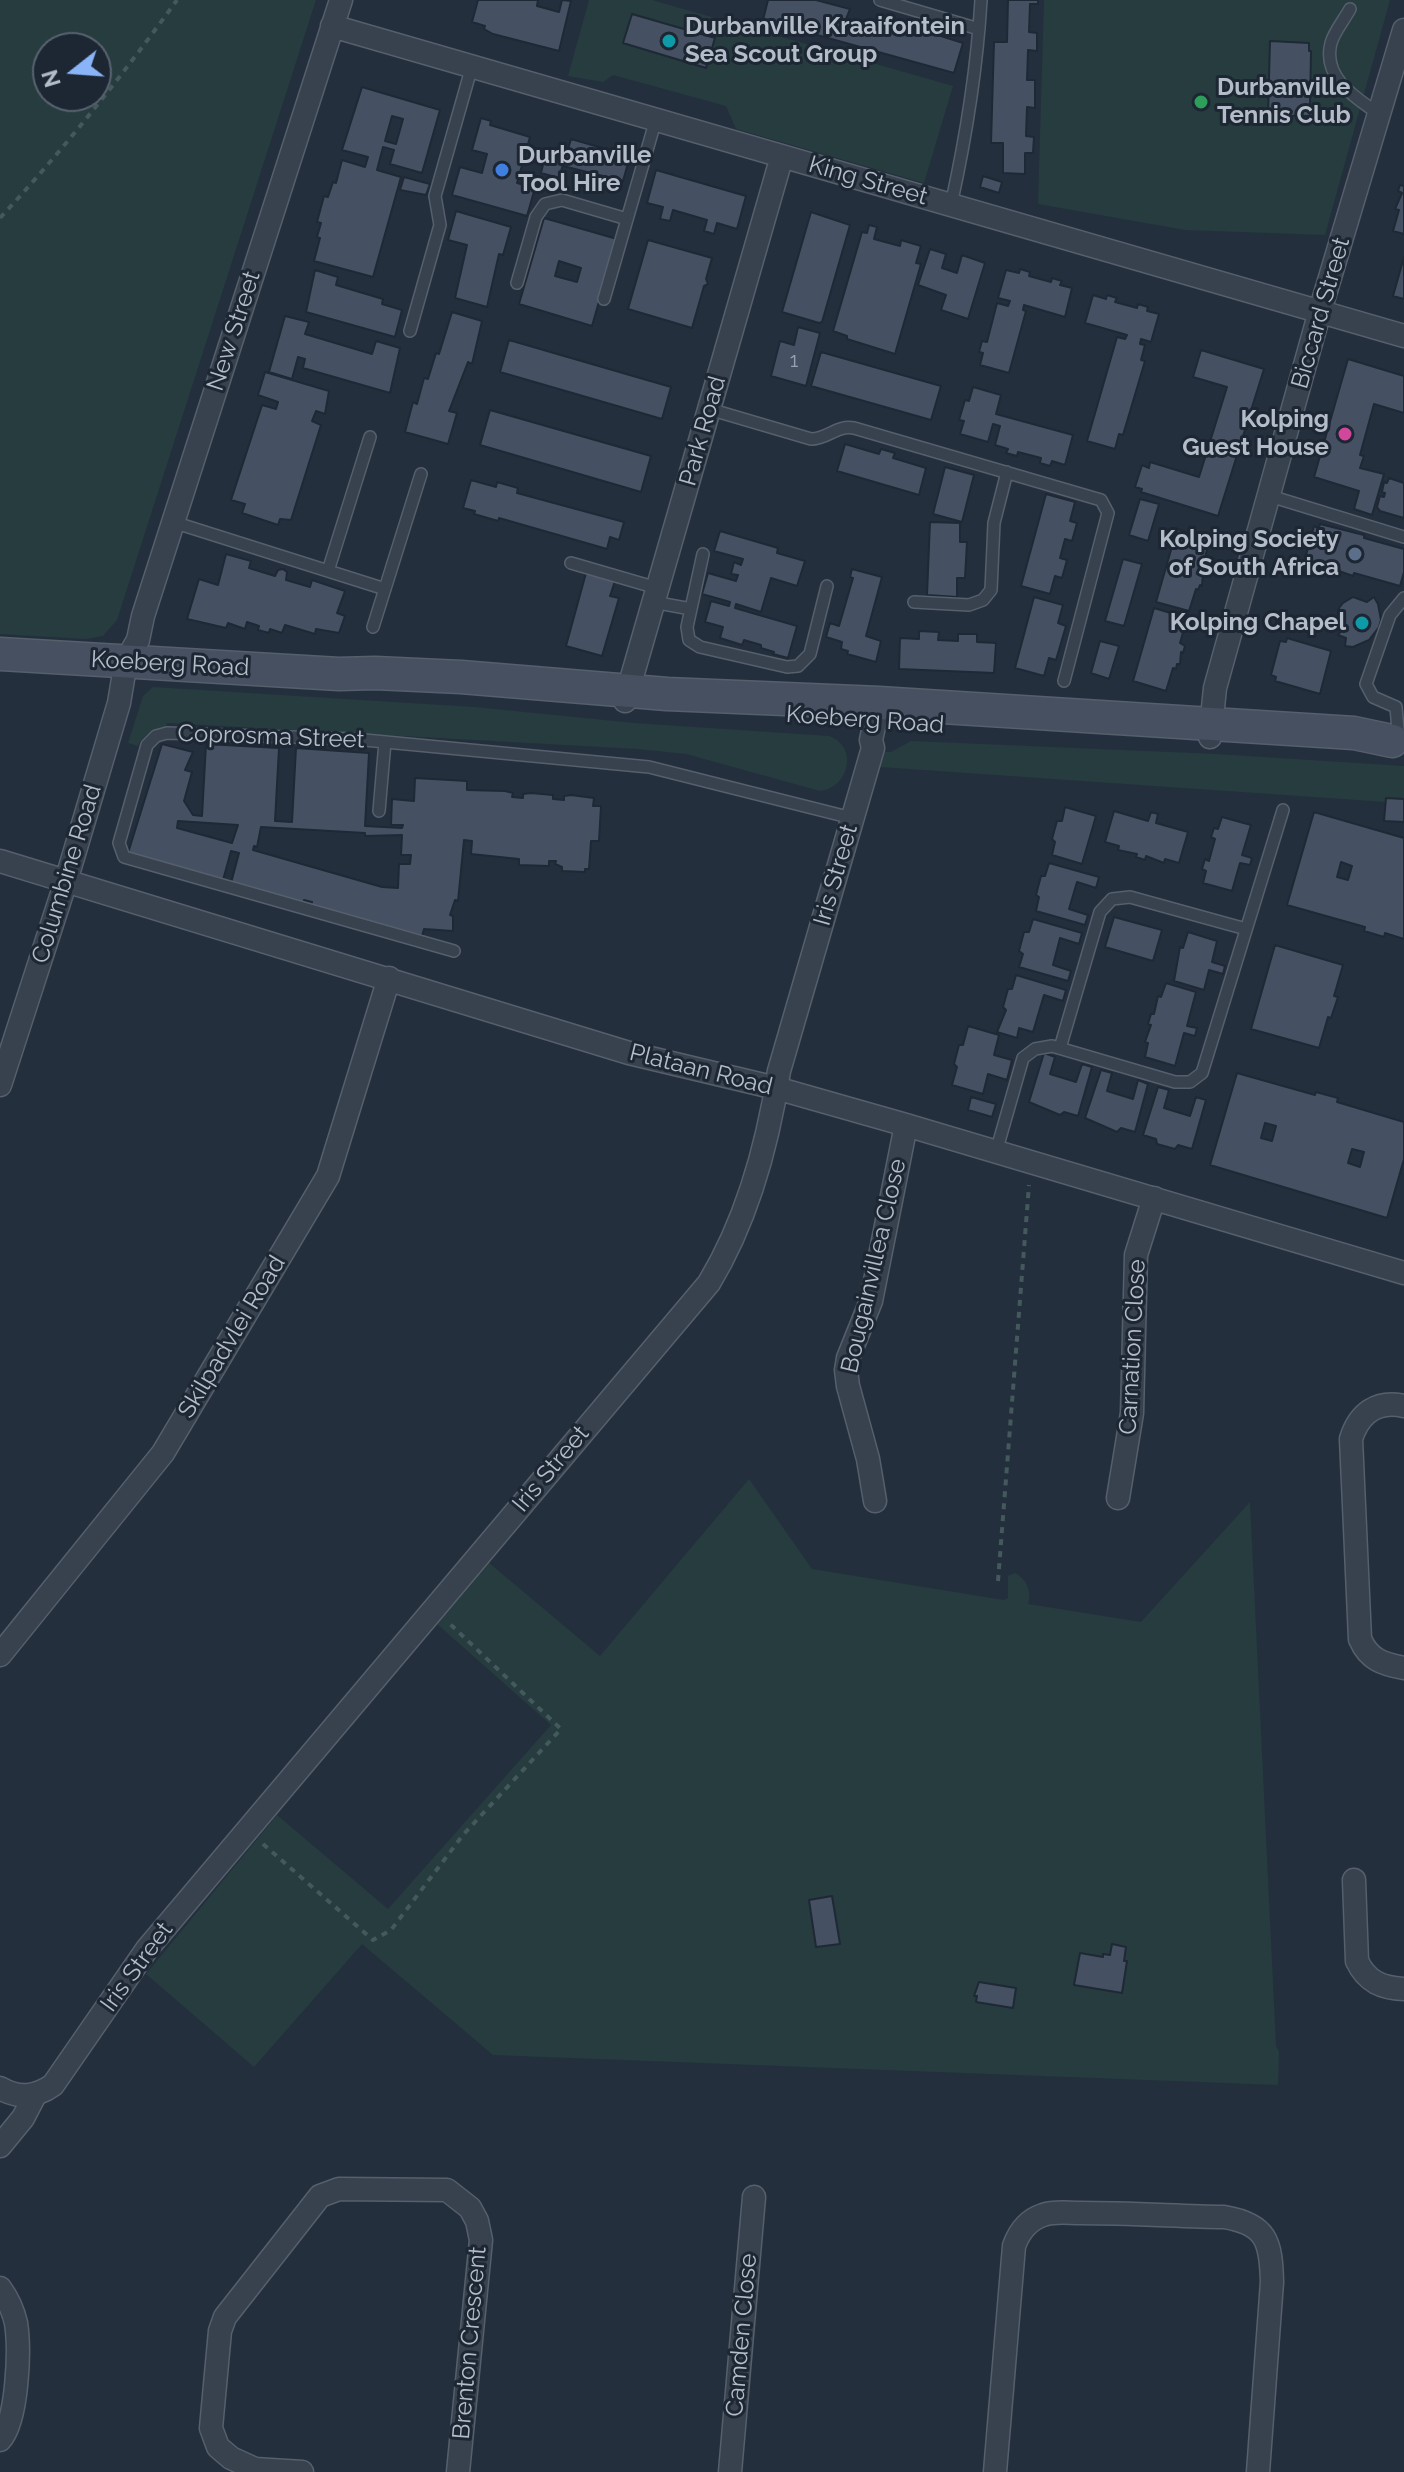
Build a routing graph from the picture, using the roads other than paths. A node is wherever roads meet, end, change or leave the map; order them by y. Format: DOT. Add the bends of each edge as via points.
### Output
graph roads {
  1 [pos="341,0"];
  2 [pos="880,0"];
  3 [pos="981,0"];
  4 [pos="1350,9"];
  5 [pos="332,26"];
  6 [pos="979,29"];
  7 [pos="1404,30"];
  8 [pos="472,66"];
  9 [pos="1379,114"];
  10 [pos="656,119"];
  11 [pos="782,156"];
  12 [pos="951,205"];
  13 [pos="627,219"];
  14 [pos="517,283"];
  15 [pos="604,299"];
  16 [pos="1320,311"];
  17 [pos="410,331"];
  18 [pos="1404,336"];
  19 [pos="709,409"];
  20 [pos="370,437"];
  21 [pos="1007,472"];
  22 [pos="421,474"];
  23 [pos="1270,496"];
  24 [pos="173,522"];
  25 [pos="1404,537"];
  26 [pos="703,554"];
  27 [pos="571,563"];
  28 [pos="328,571"];
  29 [pos="827,586"];
  30 [pos="385,589"];
  31 [pos="655,595"];
  32 [pos="1404,598"];
  33 [pos="914,602"];
  34 [pos="691,609"];
  35 [pos="373,627"];
  36 [pos="0,654"];
  37 [pos="126,661"];
  38 [pos="1064,681"];
  39 [pos="625,698"];
  40 [pos="877,711"];
  41 [pos="1210,731"];
  42 [pos="385,742"];
  43 [pos="1398,742"];
  44 [pos="1283,810"];
  45 [pos="379,811"];
  46 [pos="852,818"];
  47 [pos="0,861"];
  48 [pos="66,881"];
  49 [pos="1246,929"];
  50 [pos="454,951"];
  51 [pos="389,978"];
  52 [pos="1060,1048"];
  53 [pos="0,1085"];
  54 [pos="776,1088"];
  55 [pos="906,1125"];
  56 [pos="996,1152"];
  57 [pos="1154,1198"];
  58 [pos="1404,1273"];
  59 [pos="1404,1406"];
  60 [pos="1118,1498"];
  61 [pos="875,1501"];
  62 [pos="0,1655"];
  63 [pos="1404,1668"];
  64 [pos="1354,1880"];
  65 [pos="1404,1989"];
  66 [pos="0,2088"];
  67 [pos="35,2095"];
  68 [pos="0,2146"];
  69 [pos="754,2197"];
  70 [pos="0,2288"];
  71 [pos="0,2440"];
  72 [pos="302,2472"];
  73 [pos="458,2472"];
  74 [pos="730,2472"];
  75 [pos="995,2472"];
  76 [pos="1258,2472"];
  1 -- 5 [label="street, New Street"];
  2 -- 6 [label="lane"];
  3 -- 6 [label="lane"];
  4 -- 9 [label="lane" via="1332,40 1331,62 1347,92"];
  5 -- 8 [label="street, King Street"];
  5 -- 24 [label="street, New Street"];
  6 -- 12 [label="lane" via="967,132"];
  7 -- 9 [label="street, Biccard Street"];
  8 -- 10 [label="street, King Street"];
  8 -- 17 [label="lane" via="435,196 440,225"];
  9 -- 16 [label="street, Biccard Street"];
  10 -- 11 [label="street, King Street"];
  10 -- 13 [label="lane"];
  11 -- 12 [label="street, King Street"];
  11 -- 19 [label="street, Park Road"];
  12 -- 16 [label="street, King Street"];
  13 -- 14 [label="lane" via="562,200 545,204 536,217"];
  13 -- 15 [label="lane"];
  16 -- 18 [label="street, King Street"];
  16 -- 23 [label="street, Biccard Street"];
  19 -- 21 [label="lane" via="811,439 854,428"];
  19 -- 31 [label="street, Park Road"];
  20 -- 28 [label="lane"];
  21 -- 33 [label="lane" via="994,523 993,583 987,596 969,605"];
  21 -- 38 [label="lane" via="1096,497 1107,508"];
  22 -- 30 [label="lane"];
  23 -- 25 [label="lane"];
  23 -- 41 [label="street, Biccard Street" via="1215,688"];
  24 -- 28 [label="lane"];
  24 -- 37 [label="street, New Street" via="138,640"];
  26 -- 34 [label="lane"];
  27 -- 31 [label="lane"];
  28 -- 30 [label="lane"];
  29 -- 34 [label="lane" via="810,654 792,667 694,645 687,634"];
  30 -- 35 [label="lane"];
  31 -- 34 [label="lane"];
  31 -- 39 [label="street, Park Road"];
  32 -- 43 [label="lane" via="1390,615 1366,684 1373,697 1396,707"];
  36 -- 37 [label="main road, Koeberg Road"];
  37 -- 39 [label="main road, Koeberg Road"];
  37 -- 48 [label="street, Columbine Road" via="119,703"];
  39 -- 40 [label="main road, Koeberg Road"];
  40 -- 41 [label="main road, Koeberg Road"];
  40 -- 46 [label="street, Iris Street" via="873,748"];
  41 -- 43 [label="main road, Koeberg Road" via="1354,733"];
  42 -- 45 [label="lane"];
  42 -- 46 [label="lane, Coprosma Street" via="649,767"];
  42 -- 50 [label="lane, Coprosma Street" via="161,734 147,745 119,848 124,857"];
  44 -- 49 [label="lane"];
  46 -- 54 [label="street, Iris Street"];
  47 -- 48 [label="street, Plataan Road"];
  48 -- 51 [label="street, Plataan Road"];
  48 -- 53 [label="street, Columbine Road"];
  49 -- 52 [label="lane" via="1130,897 1112,899 1100,912"];
  49 -- 52 [label="lane" via="1206,1067 1197,1078 1175,1082"];
  51 -- 54 [label="street, Plataan Road" via="629,1053"];
  51 -- 62 [label="street, Skilpadvlei Road" via="328,1176 163,1453"];
  52 -- 56 [label="lane" via="1043,1046 1023,1058"];
  54 -- 55 [label="street, Plataan Road"];
  54 -- 67 [label="street, Iris Street" via="734,1240 709,1283 147,1949 53,2085"];
  55 -- 56 [label="street, Plataan Road"];
  55 -- 61 [label="street, Bougainvillea Close" via="871,1301 846,1370"];
  56 -- 57 [label="street, Plataan Road"];
  57 -- 58 [label="street, Plataan Road"];
  57 -- 60 [label="street, Carnation Close" via="1136,1255 1132,1413"];
  59 -- 63 [label="street" via="1373,1407 1355,1424 1351,1439 1360,1639 1380,1663"];
  64 -- 65 [label="street" via="1361,1971 1377,1984"];
  66 -- 67 [label="street"];
  67 -- 68 [label="street, Iris Street"];
  69 -- 74 [label="street, Camden Close"];
  70 -- 71 [label="street" via="13,2314 17,2346 12,2415"];
  72 -- 73 [label="street, Brenton Crescent" via="255,2469 218,2447 211,2428 220,2331 225,2317 320,2196 339,2189 447,2190 470,2208 477,2221 481,2240"];
  75 -- 76 [label="street" via="1018,2234 1039,2216 1095,2213 1224,2217 1253,2225 1266,2237 1272,2282"];
}
